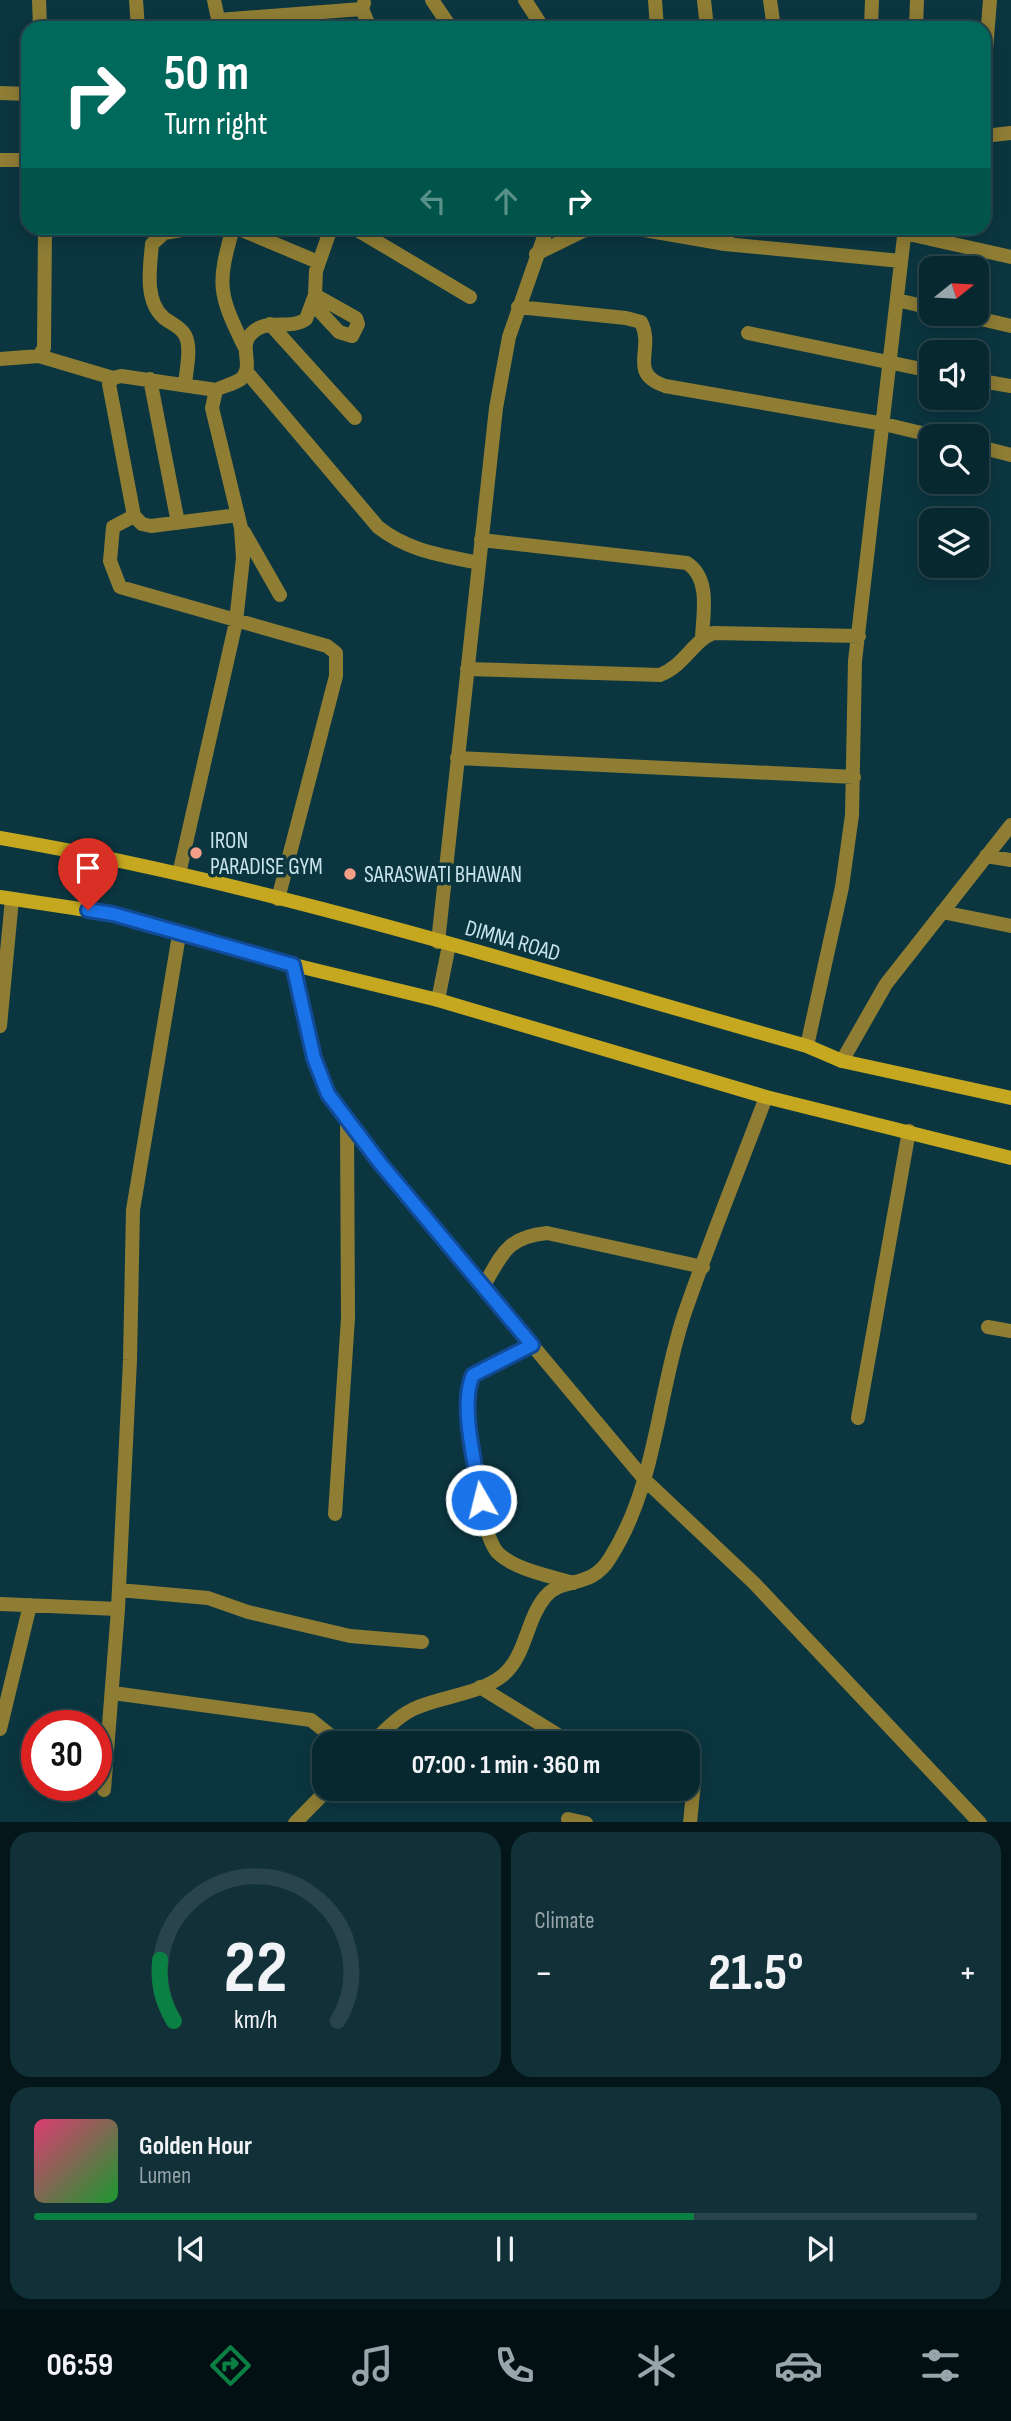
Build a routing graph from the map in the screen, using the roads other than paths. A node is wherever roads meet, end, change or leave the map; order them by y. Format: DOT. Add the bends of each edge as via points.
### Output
graph roads {
  1 [pos="39,0"];
  2 [pos="136,0"];
  3 [pos="214,0"];
  4 [pos="432,0"];
  5 [pos="525,0"];
  6 [pos="655,0"];
  7 [pos="704,0"];
  8 [pos="770,0"];
  9 [pos="872,0"];
  10 [pos="917,0"];
  11 [pos="990,0"];
  12 [pos="363,5"];
  13 [pos="40,21"];
  14 [pos="138,21"];
  15 [pos="218,21"];
  16 [pos="242,21"];
  17 [pos="446,21"];
  18 [pos="538,21"];
  19 [pos="656,21"];
  20 [pos="706,21"];
  21 [pos="773,21"];
  22 [pos="871,21"];
  23 [pos="916,21"];
  24 [pos="988,21"];
  25 [pos="0,93"];
  26 [pos="21,94"];
  27 [pos="1011,133"];
  28 [pos="991,135"];
  29 [pos="0,160"];
  30 [pos="21,160"];
  31 [pos="45,235"];
  32 [pos="162,235"];
  33 [pos="233,235"];
  34 [pos="252,235"];
  35 [pos="328,235"];
  36 [pos="366,235"];
  37 [pos="544,235"];
  38 [pos="577,235"];
  39 [pos="673,235"];
  40 [pos="727,235"];
  41 [pos="904,235"];
  42 [pos="924,235"];
  43 [pos="724,244"];
  44 [pos="536,254"];
  45 [pos="1011,257"];
  46 [pos="901,261"];
  47 [pos="318,262"];
  48 [pos="470,297"];
  49 [pos="897,300"];
  50 [pos="919,305"];
  51 [pos="518,307"];
  52 [pos="989,321"];
  53 [pos="270,324"];
  54 [pos="1011,326"];
  55 [pos="748,332"];
  56 [pos="244,346"];
  57 [pos="39,356"];
  58 [pos="0,359"];
  59 [pos="890,364"];
  60 [pos="919,369"];
  61 [pos="246,372"];
  62 [pos="113,378"];
  63 [pos="150,379"];
  64 [pos="989,382"];
  65 [pos="184,385"];
  66 [pos="1011,386"];
  67 [pos="216,390"];
  68 [pos="355,418"];
  69 [pos="884,424"];
  70 [pos="919,432"];
  71 [pos="989,449"];
  72 [pos="1011,455"];
  73 [pos="134,516"];
  74 [pos="240,522"];
  75 [pos="178,523"];
  76 [pos="481,540"];
  77 [pos="479,563"];
  78 [pos="280,595"];
  79 [pos="236,622"];
  80 [pos="859,636"];
  81 [pos="702,638"];
  82 [pos="467,669"];
  83 [pos="457,758"];
  84 [pos="854,777"];
  85 [pos="1011,825"];
  86 [pos="0,838"];
  87 [pos="986,856"];
  88 [pos="1011,860"];
  89 [pos="179,874"];
  90 [pos="6,898"];
  91 [pos="278,898"];
  92 [pos="942,912"];
  93 [pos="1011,926"];
  94 [pos="179,935"];
  95 [pos="443,943"];
  96 [pos="293,965"];
  97 [pos="438,1000"];
  98 [pos="0,1026"];
  99 [pos="807,1046"];
  100 [pos="842,1061"];
  101 [pos="766,1097"];
  102 [pos="1011,1098"];
  103 [pos="347,1121"];
  104 [pos="909,1131"];
  105 [pos="1011,1158"];
  106 [pos="703,1267"];
  107 [pos="483,1287"];
  108 [pos="988,1327"];
  109 [pos="1011,1331"];
  110 [pos="532,1345"];
  111 [pos="858,1418"];
  112 [pos="645,1480"];
  113 [pos="335,1514"];
  114 [pos="573,1584"];
  115 [pos="118,1590"];
  116 [pos="0,1604"];
  117 [pos="30,1605"];
  118 [pos="118,1609"];
  119 [pos="422,1643"];
  120 [pos="480,1687"];
  121 [pos="113,1693"];
  122 [pos="111,1710"];
  123 [pos="0,1729"];
  124 [pos="325,1731"];
  125 [pos="387,1731"];
  126 [pos="552,1731"];
  127 [pos="316,1801"];
  128 [pos="692,1801"];
  129 [pos="568,1819"];
  130 [pos="971,1819"];
  131 [pos="295,1822"];
  132 [pos="586,1822"];
  133 [pos="690,1822"];
  1 -- 13 [label="street"];
  2 -- 14 [label="street"];
  3 -- 15 [label="street"];
  4 -- 17 [label="street"];
  5 -- 18 [label="street"];
  6 -- 19 [label="street"];
  7 -- 20 [label="street"];
  8 -- 21 [label="street"];
  9 -- 22 [label="street"];
  10 -- 23 [label="street"];
  11 -- 24 [label="street"];
  12 -- 16 [label="street"];
  25 -- 26 [label="street"];
  27 -- 28 [label="street"];
  29 -- 30 [label="street"];
  31 -- 57 [label="street" via="46,336"];
  32 -- 65 [label="street" via="152,244 152,302 163,318 180,329 188,345"];
  33 -- 56 [label="street" via="220,281 226,309"];
  34 -- 47 [label="street"];
  35 -- 47 [label="street"];
  36 -- 48 [label="street"];
  37 -- 44 [label="street"];
  38 -- 44 [label="street"];
  39 -- 43 [label="street"];
  40 -- 43 [label="street"];
  41 -- 46 [label="street"];
  42 -- 45 [label="street"];
  43 -- 46 [label="street"];
  44 -- 51 [label="street"];
  46 -- 49 [label="street"];
  47 -- 53 [label="street" via="314,299 306,318 299,324"];
  49 -- 50 [label="street"];
  49 -- 59 [label="street"];
  51 -- 69 [label="street" via="641,323 646,332 645,373 651,381 666,386"];
  51 -- 76 [label="street" via="496,408"];
  52 -- 54 [label="street"];
  53 -- 56 [label="street" via="249,335"];
  53 -- 68 [label="street"];
  55 -- 59 [label="street"];
  56 -- 61 [label="street"];
  57 -- 58 [label="street"];
  57 -- 62 [label="street"];
  59 -- 60 [label="street"];
  59 -- 69 [label="street"];
  61 -- 67 [label="street"];
  61 -- 77 [label="street" via="378,527 414,549"];
  62 -- 63 [label="street"];
  62 -- 73 [label="street" via="109,395"];
  63 -- 65 [label="street"];
  63 -- 75 [label="street"];
  64 -- 66 [label="street"];
  65 -- 67 [label="street"];
  67 -- 74 [label="street" via="212,408"];
  69 -- 70 [label="street"];
  69 -- 80 [label="street"];
  71 -- 72 [label="street"];
  73 -- 75 [label="street" via="151,526"];
  73 -- 79 [label="street" via="113,527 110,561 120,587"];
  74 -- 75 [label="street"];
  74 -- 78 [label="street"];
  74 -- 79 [label="street" via="243,558"];
  76 -- 77 [label="street"];
  76 -- 81 [label="street" via="687,564 698,570 702,582"];
  77 -- 82 [label="street"];
  79 -- 89 [label="street"];
  79 -- 91 [label="street" via="327,646 336,653"];
  80 -- 81 [label="street" via="727,632"];
  80 -- 84 [label="street" via="853,689"];
  81 -- 82 [label="street" via="684,661 660,675"];
  82 -- 83 [label="street"];
  83 -- 84 [label="street"];
  83 -- 95 [label="street"];
  84 -- 99 [label="street" via="842,887"];
  85 -- 87 [label="street"];
  86 -- 89 [label="street, DIMNA ROAD"];
  87 -- 88 [label="street"];
  87 -- 92 [label="street"];
  89 -- 91 [label="street, DIMNA ROAD"];
  90 -- 94 [label="street" via="113,914"];
  90 -- 98 [label="street"];
  91 -- 95 [label="street, DIMNA ROAD"];
  92 -- 93 [label="street"];
  92 -- 100 [label="street" via="886,984"];
  94 -- 96 [label="street"];
  94 -- 115 [label="street" via="132,1210 130,1360"];
  95 -- 97 [label="street"];
  95 -- 99 [label="street, DIMNA ROAD"];
  96 -- 97 [label="street"];
  96 -- 103 [label="street" via="314,1058 328,1094"];
  97 -- 101 [label="street"];
  99 -- 100 [label="street, DIMNA ROAD"];
  100 -- 102 [label="street, DIMNA ROAD"];
  101 -- 104 [label="street"];
  101 -- 106 [label="street"];
  103 -- 107 [label="street"];
  103 -- 113 [label="street" via="348,1318"];
  104 -- 105 [label="street"];
  104 -- 111 [label="street"];
  106 -- 107 [label="street" via="547,1233 513,1241"];
  106 -- 112 [label="street" via="671,1361"];
  107 -- 110 [label="street"];
  108 -- 109 [label="street"];
  110 -- 112 [label="street"];
  110 -- 114 [label="street" via="473,1375 468,1384 484,1522 496,1551 508,1561"];
  112 -- 114 [label="street" via="610,1558 589,1579"];
  112 -- 130 [label="street" via="754,1583"];
  114 -- 120 [label="street" via="553,1588 545,1596 507,1671"];
  115 -- 118 [label="street"];
  115 -- 119 [label="street" via="208,1598 350,1636"];
  116 -- 117 [label="street"];
  117 -- 118 [label="street"];
  117 -- 123 [label="street"];
  118 -- 121 [label="street"];
  120 -- 125 [label="street" via="415,1708"];
  120 -- 126 [label="street"];
  121 -- 122 [label="street"];
  121 -- 124 [label="street" via="311,1720"];
  127 -- 131 [label="street"];
  128 -- 133 [label="street"];
  129 -- 132 [label="street"];
}
